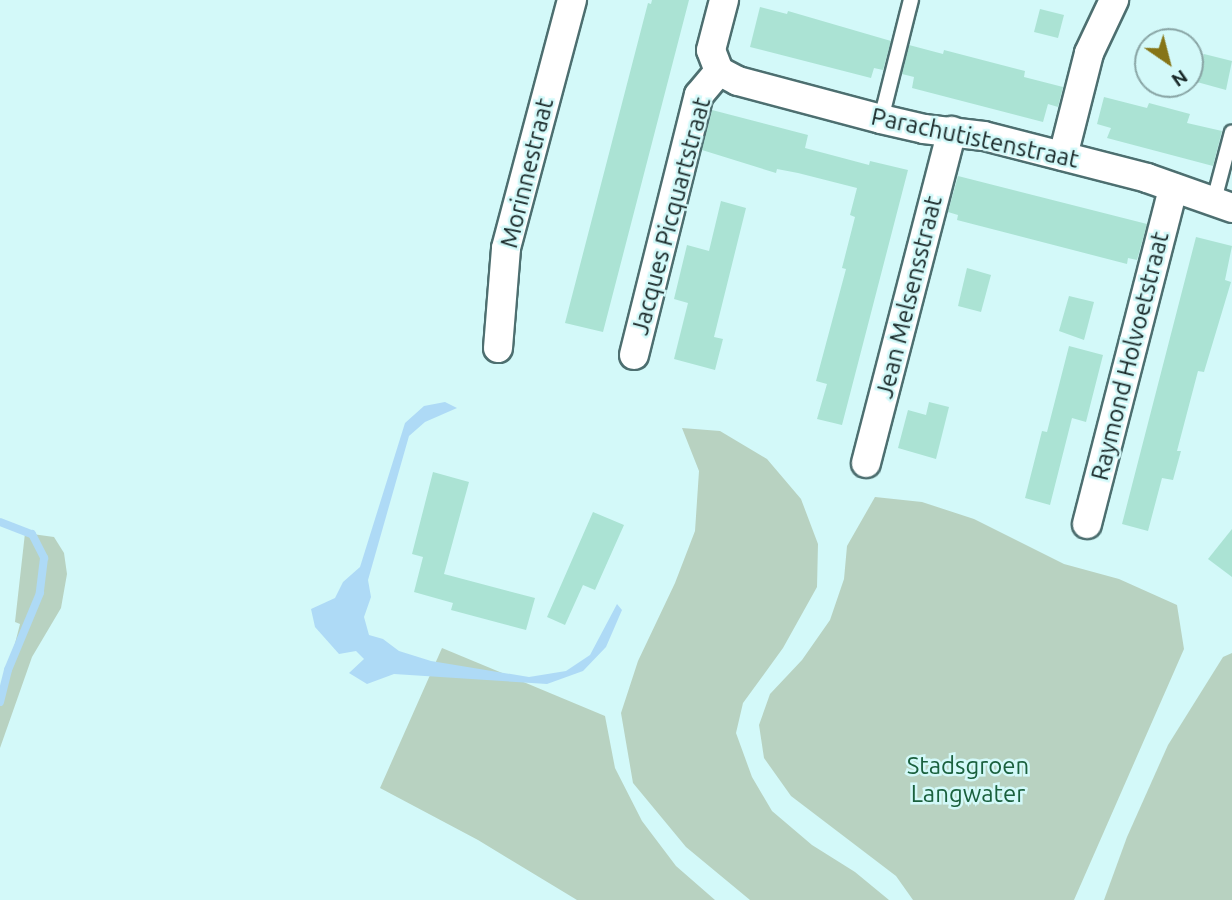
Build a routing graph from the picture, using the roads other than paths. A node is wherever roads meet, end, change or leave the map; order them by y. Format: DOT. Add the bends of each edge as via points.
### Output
graph roads {
  1 [pos="572,0"];
  2 [pos="724,0"];
  3 [pos="911,0"];
  4 [pos="1114,0"];
  5 [pos="719,71"];
  6 [pos="881,119"];
  7 [pos="952,131"];
  8 [pos="1232,132"];
  9 [pos="1063,156"];
  10 [pos="1173,188"];
  11 [pos="1223,206"];
  12 [pos="498,348"];
  13 [pos="634,355"];
  14 [pos="866,463"];
  15 [pos="1087,524"];
  1 -- 12 [label="street, Morinnestraat" via="506,248"];
  2 -- 5 [label="street, Jacques Picquartstraat" via="711,50"];
  3 -- 6 [label="lane"];
  4 -- 9 [label="street" via="1089,53"];
  5 -- 6 [label="street, Parachutistenstraat" via="738,81"];
  5 -- 13 [label="street, Jacques Picquartstraat" via="699,95"];
  6 -- 7 [label="street, Parachutistenstraat"];
  7 -- 9 [label="street, Parachutistenstraat"];
  7 -- 14 [label="street, Jean Melsensstraat"];
  8 -- 11 [label="lane"];
  9 -- 10 [label="street, Parachutistenstraat"];
  10 -- 11 [label="street, Parachutistenstraat"];
  10 -- 15 [label="street, Raymond Holvoetstraat"];
}
